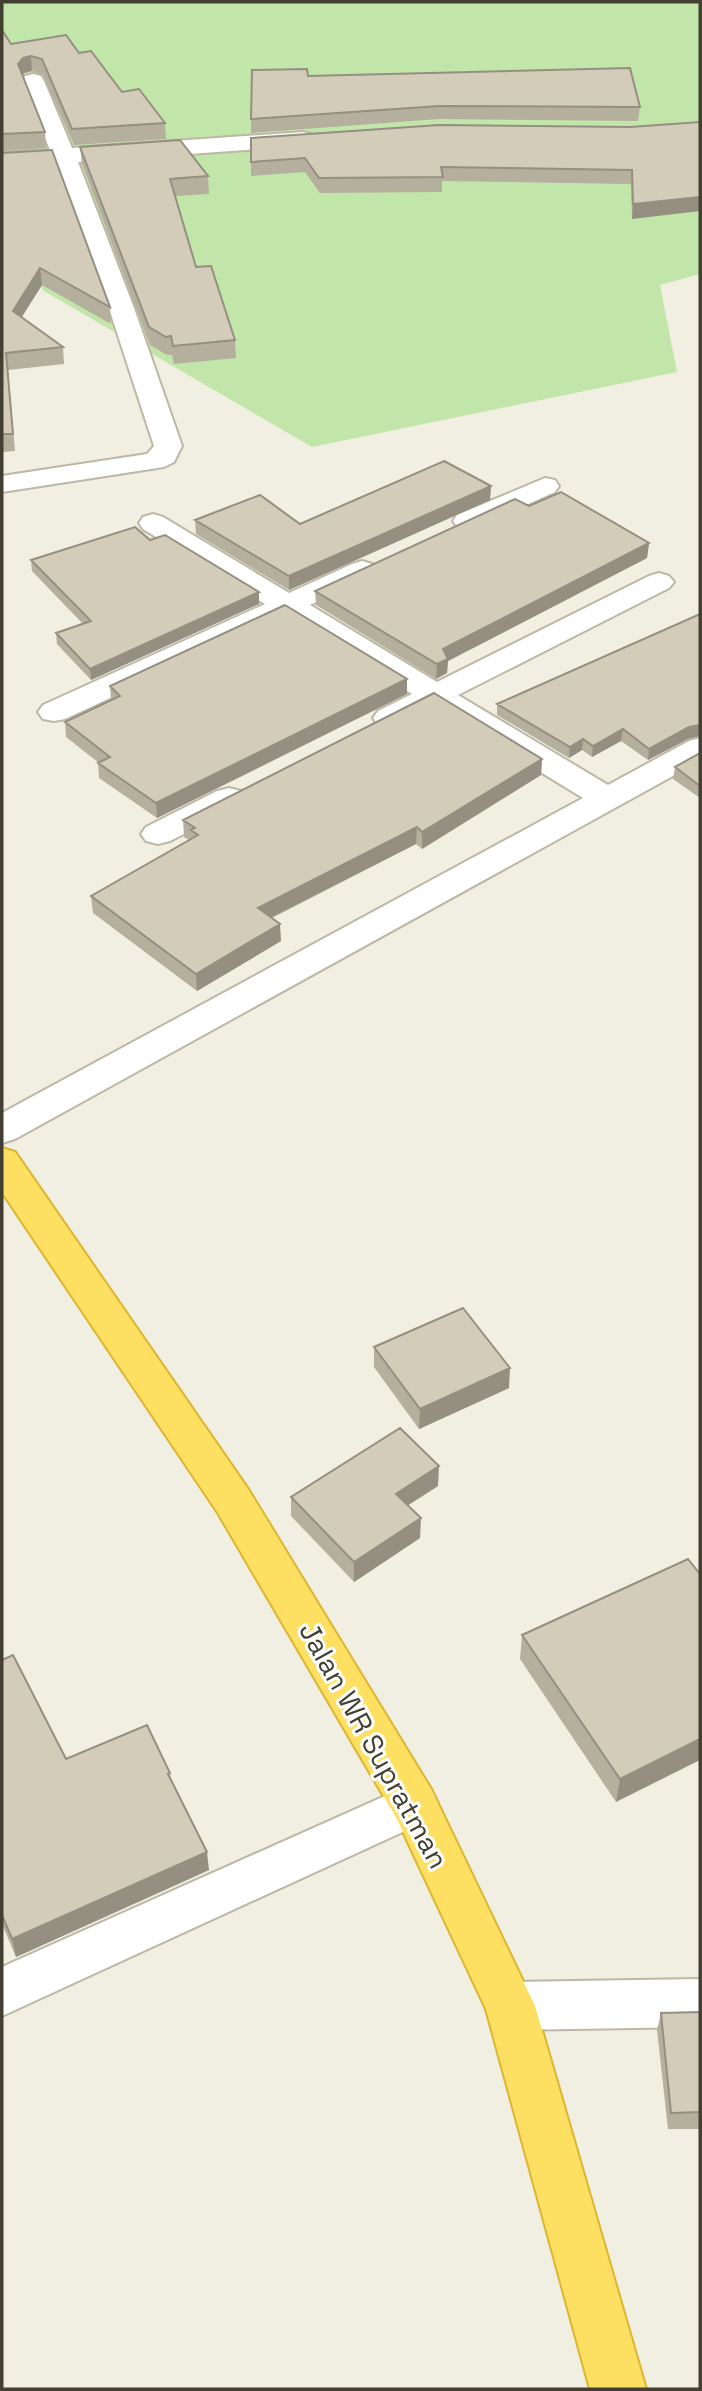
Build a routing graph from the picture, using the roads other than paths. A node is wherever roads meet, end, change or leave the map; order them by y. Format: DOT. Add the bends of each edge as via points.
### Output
graph roads {
  1 [pos="33,82"];
  2 [pos="328,137"];
  3 [pos="65,155"];
  4 [pos="2,160"];
  5 [pos="2,484"];
  6 [pos="545,486"];
  7 [pos="153,523"];
  8 [pos="446,531"];
  9 [pos="385,559"];
  10 [pos="659,582"];
  11 [pos="287,604"];
  12 [pos="436,695"];
  13 [pos="54,712"];
  14 [pos="363,731"];
  15 [pos="700,748"];
  16 [pos="255,785"];
  17 [pos="607,799"];
  18 [pos="158,834"];
  19 [pos="2,1130"];
  20 [pos="2,1162"];
  21 [pos="414,1804"];
  22 [pos="2,1992"];
  23 [pos="700,2003"];
  24 [pos="510,2006"];
  25 [pos="618,2389"];
  1 -- 3 [label="street"];
  2 -- 3 [label="street"];
  3 -- 4 [label="street"];
  3 -- 5 [label="street" via="168,446 164,456 154,461"];
  6 -- 8 [label="street"];
  7 -- 11 [label="street"];
  9 -- 11 [label="street"];
  10 -- 12 [label="street"];
  11 -- 12 [label="street"];
  11 -- 13 [label="street"];
  12 -- 14 [label="street"];
  12 -- 17 [label="street"];
  15 -- 17 [label="street"];
  16 -- 18 [label="street"];
  17 -- 19 [label="street"];
  20 -- 21 [label="highway, Jalan WR Supratman" via="233,1501"];
  21 -- 22 [label="street"];
  21 -- 24 [label="highway, Jalan WR Supratman"];
  23 -- 24 [label="street"];
  24 -- 25 [label="highway, Jalan WR Supratman"];
}
